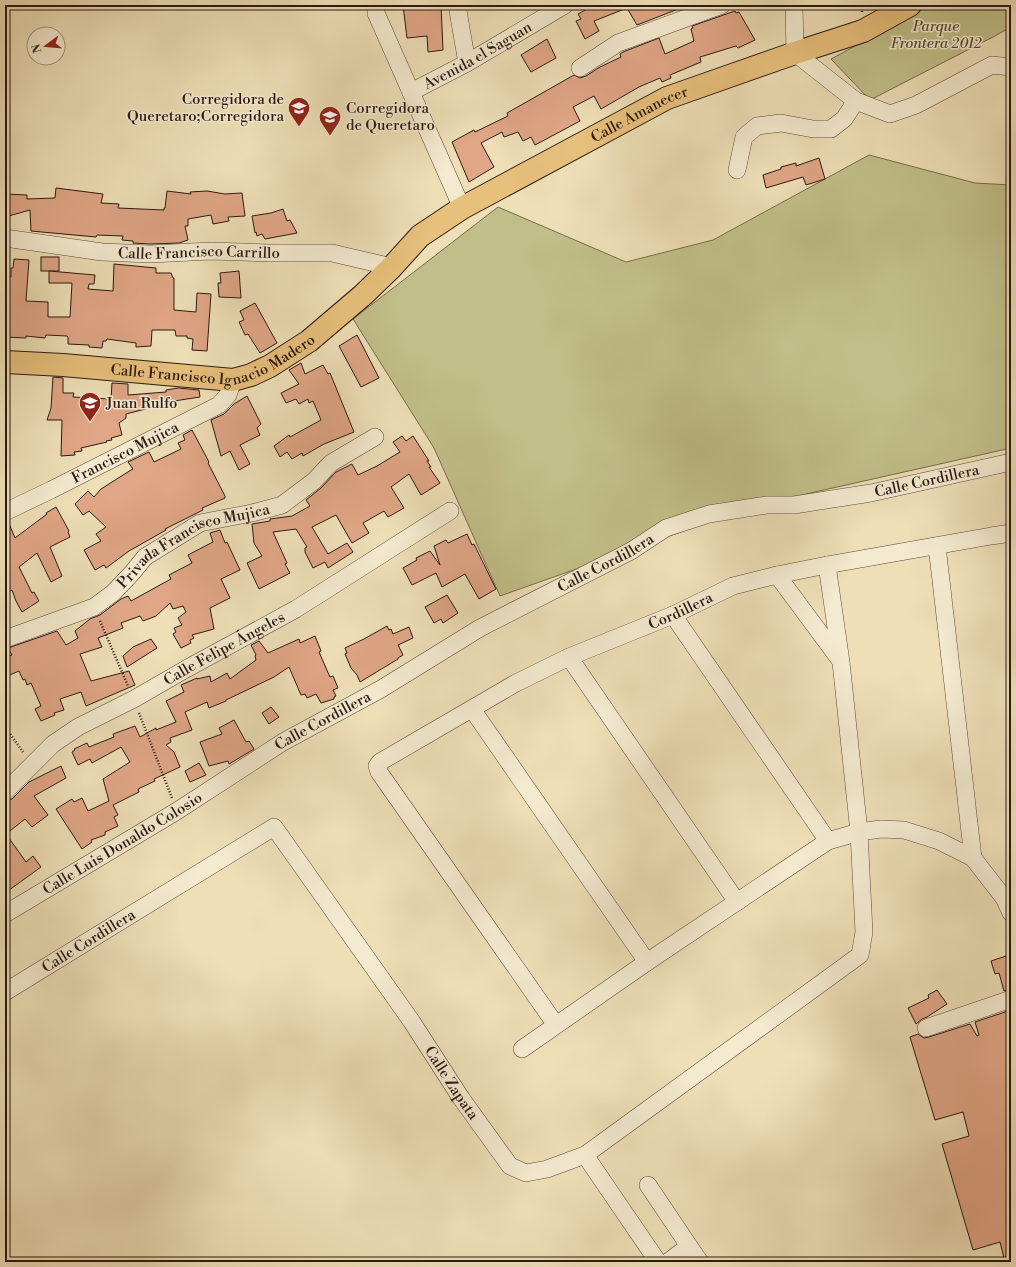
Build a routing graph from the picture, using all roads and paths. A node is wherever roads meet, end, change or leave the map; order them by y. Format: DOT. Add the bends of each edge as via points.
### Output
graph roads {
  1 [pos="376,5"];
  2 [pos="457,5"];
  3 [pos="565,5"];
  4 [pos="722,5"];
  5 [pos="794,5"];
  6 [pos="910,5"];
  7 [pos="795,53"];
  8 [pos="467,63"];
  9 [pos="1011,67"];
  10 [pos="580,68"];
  11 [pos="411,92"];
  12 [pos="856,101"];
  13 [pos="737,170"];
  14 [pos="462,208"];
  15 [pos="5,238"];
  16 [pos="392,267"];
  17 [pos="5,362"];
  18 [pos="233,380"];
  19 [pos="375,437"];
  20 [pos="1011,462"];
  21 [pos="450,511"];
  22 [pos="5,512"];
  23 [pos="1011,533"];
  24 [pos="937,546"];
  25 [pos="827,565"];
  26 [pos="777,575"];
  27 [pos="673,615"];
  28 [pos="5,639"];
  29 [pos="570,657"];
  30 [pos="841,662"];
  31 [pos="472,709"];
  32 [pos="5,727"];
  33 [pos="33,764"];
  34 [pos="239,772"];
  35 [pos="5,792"];
  36 [pos="274,827"];
  37 [pos="859,832"];
  38 [pos="828,841"];
  39 [pos="973,858"];
  40 [pos="737,902"];
  41 [pos="1011,913"];
  42 [pos="5,914"];
  43 [pos="648,962"];
  44 [pos="5,992"];
  45 [pos="1011,1000"];
  46 [pos="556,1026"];
  47 [pos="926,1028"];
  48 [pos="522,1049"];
  49 [pos="585,1155"];
  50 [pos="648,1185"];
  51 [pos="689,1246"];
  52 [pos="658,1262"];
  53 [pos="668,1262"];
  54 [pos="700,1262"];
  1 -- 11 [label="street" via="376,13"];
  2 -- 8 [label="street"];
  3 -- 8 [label="street, Avenida el Saguan"];
  4 -- 10 [label="street" via="618,44"];
  5 -- 7 [label="street"];
  6 -- 7 [label="main road, Calle Amanecer" via="863,31"];
  7 -- 12 [label="street"];
  7 -- 14 [label="main road, Calle Amanecer" via="667,98"];
  8 -- 11 [label="street, Avenida el Saguan"];
  9 -- 12 [label="street" via="992,66 916,104 890,114"];
  11 -- 14 [label="street"];
  12 -- 13 [label="street" via="844,119 831,129 813,129 781,123 758,126 744,137"];
  14 -- 16 [label="main road, Calle Amanecer" via="420,236"];
  15 -- 16 [label="street, Calle Francisco Carrillo" via="102,252 332,254"];
  16 -- 18 [label="main road, Calle Francisco Ignacio Madero" via="309,341 251,376"];
  17 -- 18 [label="main road, Calle Francisco Ignacio Madero"];
  18 -- 22 [label="street, Francisco Mujica" via="228,395 219,405"];
  19 -- 28 [label="street, Privada Francisco Mujica" via="331,463 314,481 282,505 200,524 145,557 118,588 94,608"];
  20 -- 34 [label="street, Calle Cordillera" via="871,492 794,505 767,505 708,514 666,528 631,551 480,628 381,689 283,742"];
  21 -- 33 [label="street, Calle Felipe Ángeles" via="296,609 134,699 78,727 53,744"];
  23 -- 24 [label="street, Cordillera"];
  24 -- 25 [label="street, Cordillera"];
  24 -- 39 [label="street"];
  25 -- 26 [label="street, Cordillera"];
  25 -- 30 [label="street, Calle Zapata"];
  26 -- 27 [label="street, Cordillera" via="733,586"];
  26 -- 30 [label="street"];
  27 -- 29 [label="street, Cordillera"];
  27 -- 38 [label="street"];
  29 -- 31 [label="street, Cordillera" via="516,683"];
  29 -- 40 [label="street"];
  30 -- 37 [label="street, Calle Zapata"];
  31 -- 43 [label="street"];
  31 -- 46 [label="street, Cordillera" via="380,762 379,772"];
  32 -- 33 [label="path"];
  33 -- 35 [label="street, Calle Felipe Ángeles"];
  34 -- 42 [label="street, Calle Luis Donaldo Colosio"];
  36 -- 44 [label="street, Calle Cordillera"];
  36 -- 49 [label="street, Calle Zapata" via="510,1166 526,1173 547,1169"];
  37 -- 38 [label="street"];
  37 -- 39 [label="street" via="881,829 904,830 939,841"];
  37 -- 49 [label="street, Calle Zapata" via="864,932 860,955"];
  38 -- 40 [label="street"];
  39 -- 41 [label="street" via="1004,898"];
  40 -- 43 [label="street"];
  43 -- 46 [label="street"];
  45 -- 47 [label="street"];
  46 -- 48 [label="street"];
  49 -- 52 [label="street"];
  50 -- 51 [label="street"];
  51 -- 53 [label="street"];
  51 -- 54 [label="street"];
}
